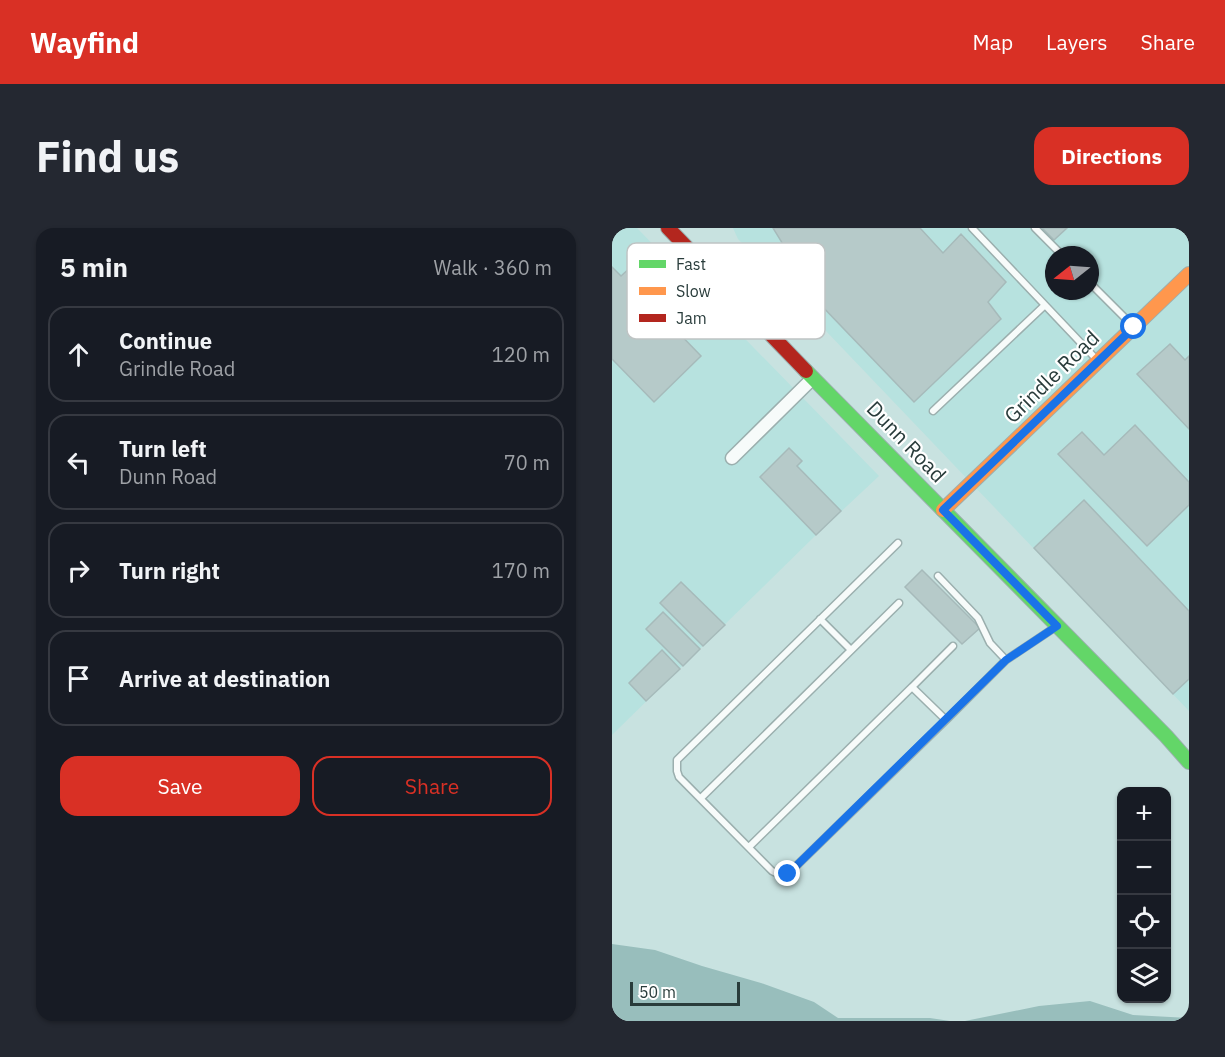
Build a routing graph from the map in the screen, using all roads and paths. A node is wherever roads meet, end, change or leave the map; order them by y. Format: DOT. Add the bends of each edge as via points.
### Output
graph roads {
  1 [pos="668,228"];
  2 [pos="972,228"];
  3 [pos="1035,228"];
  4 [pos="682,243"];
  5 [pos="1053,246"];
  6 [pos="1189,274"];
  7 [pos="1099,292"];
  8 [pos="1045,305"];
  9 [pos="1134,327"];
  10 [pos="775,339"];
  11 [pos="1098,362"];
  12 [pos="813,378"];
  13 [pos="933,411"];
  14 [pos="732,458"];
  15 [pos="943,510"];
  16 [pos="898,543"];
  17 [pos="938,576"];
  18 [pos="899,603"];
  19 [pos="820,619"];
  20 [pos="1057,626"];
  21 [pos="953,646"];
  22 [pos="851,651"];
  23 [pos="1006,660"];
  24 [pos="912,687"];
  25 [pos="946,720"];
  26 [pos="1189,762"];
  27 [pos="701,798"];
  28 [pos="749,847"];
  1 -- 4 [label="street, Dunn Road"];
  2 -- 8 [label="lane"];
  3 -- 5 [label="lane"];
  6 -- 9 [label="street, Grindle Road"];
  7 -- 9 [label="lane"];
  8 -- 11 [label="lane"];
  8 -- 13 [label="lane"];
  9 -- 11 [label="street, Grindle Road"];
  10 -- 12 [label="street, Dunn Road"];
  11 -- 15 [label="street, Grindle Road"];
  12 -- 14 [label="street"];
  12 -- 15 [label="street, Dunn Road"];
  15 -- 20 [label="street, Dunn Road"];
  16 -- 19 [label="lane"];
  17 -- 23 [label="lane" via="978,618 990,643"];
  18 -- 22 [label="lane"];
  19 -- 22 [label="lane"];
  19 -- 27 [label="lane" via="677,760 679,777"];
  20 -- 23 [label="lane"];
  20 -- 26 [label="street, Dunn Road"];
  21 -- 24 [label="lane"];
  22 -- 27 [label="lane"];
  23 -- 25 [label="lane"];
  24 -- 25 [label="lane"];
  24 -- 28 [label="lane"];
  25 -- 28 [label="lane" via="788,874 772,871"];
  27 -- 28 [label="lane"];
}
